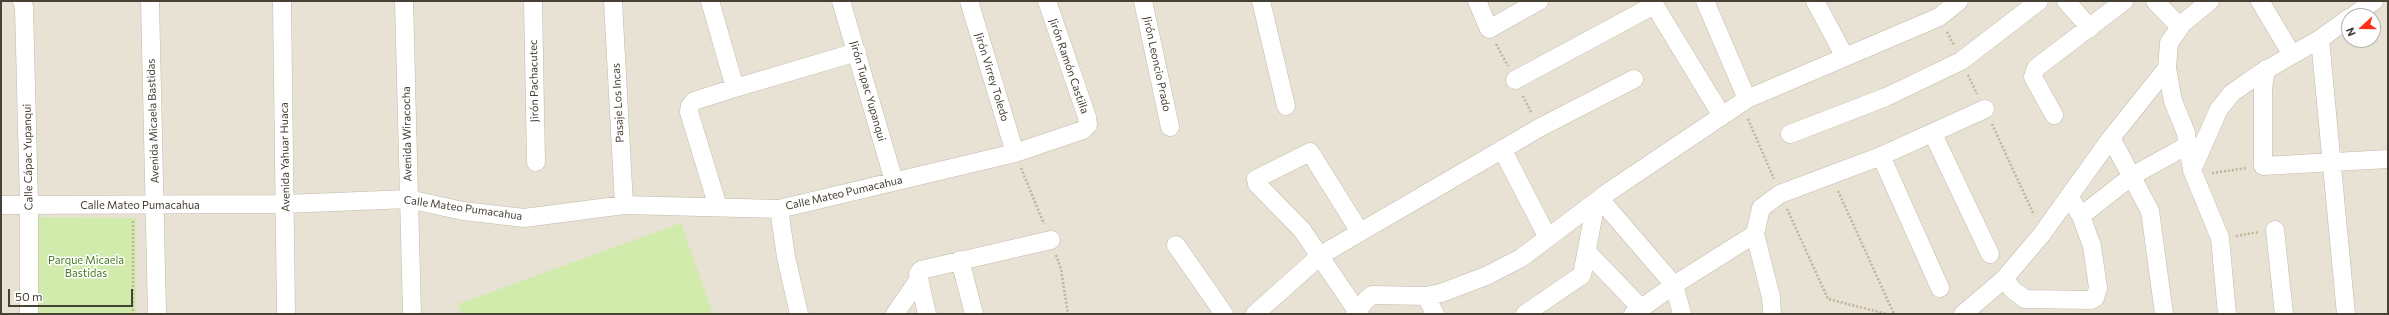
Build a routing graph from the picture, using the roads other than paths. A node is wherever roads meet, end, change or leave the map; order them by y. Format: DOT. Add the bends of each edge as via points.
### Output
graph roads {
  1 [pos="22,1"];
  2 [pos="150,1"];
  3 [pos="282,1"];
  4 [pos="404,1"];
  5 [pos="533,1"];
  6 [pos="612,1"];
  7 [pos="710,1"];
  8 [pos="841,1"];
  9 [pos="969,1"];
  10 [pos="1047,1"];
  11 [pos="1143,1"];
  12 [pos="1261,1"];
  13 [pos="1477,1"];
  14 [pos="1539,1"];
  15 [pos="1705,1"];
  16 [pos="1815,1"];
  17 [pos="1959,1"];
  18 [pos="2039,1"];
  19 [pos="2066,1"];
  20 [pos="2124,1"];
  21 [pos="2155,1"];
  22 [pos="2210,1"];
  23 [pos="2260,1"];
  24 [pos="2374,1"];
  25 [pos="1653,3"];
  26 [pos="2364,8"];
  27 [pos="2341,24"];
  28 [pos="2180,27"];
  29 [pos="2090,28"];
  30 [pos="2320,39"];
  31 [pos="858,52"];
  32 [pos="2292,55"];
  33 [pos="1844,57"];
  34 [pos="2167,68"];
  35 [pos="2266,69"];
  36 [pos="1634,79"];
  37 [pos="1515,80"];
  38 [pos="735,88"];
  39 [pos="1747,99"];
  40 [pos="1286,106"];
  41 [pos="1985,110"];
  42 [pos="2054,115"];
  43 [pos="1722,116"];
  44 [pos="1170,127"];
  45 [pos="1083,130"];
  46 [pos="1790,134"];
  47 [pos="1933,134"];
  48 [pos="2111,138"];
  49 [pos="2188,146"];
  50 [pos="1502,149"];
  51 [pos="1015,152"];
  52 [pos="1882,156"];
  53 [pos="2388,159"];
  54 [pos="536,162"];
  55 [pos="2331,162"];
  56 [pos="2193,173"];
  57 [pos="2132,176"];
  58 [pos="894,181"];
  59 [pos="2069,196"];
  60 [pos="408,199"];
  61 [pos="1598,201"];
  62 [pos="285,204"];
  63 [pos="1,205"];
  64 [pos="29,205"];
  65 [pos="156,205"];
  66 [pos="624,205"];
  67 [pos="718,207"];
  68 [pos="779,209"];
  69 [pos="2082,216"];
  70 [pos="2275,230"];
  71 [pos="1360,232"];
  72 [pos="1754,234"];
  73 [pos="1548,238"];
  74 [pos="1051,240"];
  75 [pos="1176,245"];
  76 [pos="1587,252"];
  77 [pos="1990,254"];
  78 [pos="1321,255"];
  79 [pos="960,260"];
  80 [pos="2004,278"];
  81 [pos="919,279"];
  82 [pos="1674,285"];
  83 [pos="1940,288"];
  84 [pos="1426,296"];
  85 [pos="1637,311"];
  86 [pos="1357,313"];
  87 [pos="29,314"];
  88 [pos="157,314"];
  89 [pos="286,314"];
  90 [pos="412,314"];
  91 [pos="799,314"];
  92 [pos="895,314"];
  93 [pos="926,314"];
  94 [pos="974,314"];
  95 [pos="1224,314"];
  96 [pos="1255,314"];
  97 [pos="1435,314"];
  98 [pos="1526,314"];
  99 [pos="1682,314"];
  100 [pos="1772,314"];
  101 [pos="1963,314"];
  102 [pos="2164,314"];
  103 [pos="2227,314"];
  104 [pos="2284,314"];
  105 [pos="2346,314"];
  1 -- 64 [label="street, Calle Cápac Yupanqui"];
  2 -- 65 [label="street, Avenida Micaela Bastidas"];
  3 -- 62 [label="street, Avenida Yahuar Huaca"];
  4 -- 60 [label="street, Avenida Wiracocha"];
  5 -- 54 [label="street, Jirón Pachacutec"];
  6 -- 66 [label="street, Pasaje Los Incas"];
  7 -- 38 [label="street"];
  8 -- 31 [label="street, Jirón Tupac Yupanqui"];
  9 -- 51 [label="street, Jirón Virrey Toledo"];
  10 -- 45 [label="street, Jirón Ramón Castilla" via="1087,116 1088,125"];
  11 -- 44 [label="street, Jirón Leoncio Prado"];
  12 -- 40 [label="street"];
  13 -- 14 [label="street" via="1489,29"];
  15 -- 39 [label="street"];
  16 -- 33 [label="street"];
  17 -- 33 [label="street" via="1939,17"];
  18 -- 46 [label="street" via="1961,61 1886,97"];
  19 -- 29 [label="street"];
  20 -- 29 [label="street"];
  21 -- 28 [label="street"];
  22 -- 28 [label="street"];
  23 -- 32 [label="street"];
  24 -- 26 [label="street"];
  25 -- 37 [label="street"];
  25 -- 43 [label="street"];
  27 -- 30 [label="street"];
  28 -- 34 [label="street" via="2169,43"];
  29 -- 42 [label="street" via="2034,72 2033,77"];
  30 -- 32 [label="street"];
  30 -- 55 [label="street"];
  31 -- 38 [label="street"];
  31 -- 58 [label="street, Jirón Tupac Yupanqui"];
  32 -- 35 [label="street"];
  33 -- 39 [label="street"];
  34 -- 48 [label="street"];
  34 -- 49 [label="street" via="2173,101 2186,132"];
  35 -- 55 [label="street" via="2263,89 2263,166"];
  35 -- 56 [label="street" via="2232,93 2219,109"];
  36 -- 50 [label="street"];
  38 -- 67 [label="street" via="694,102 689,112"];
  39 -- 43 [label="street"];
  41 -- 47 [label="street"];
  43 -- 61 [label="street"];
  45 -- 51 [label="street, Calle Mateo Pumacahua"];
  47 -- 52 [label="street"];
  47 -- 77 [label="street"];
  48 -- 57 [label="street"];
  48 -- 59 [label="street"];
  49 -- 56 [label="street"];
  49 -- 57 [label="street"];
  50 -- 71 [label="street"];
  50 -- 73 [label="street"];
  51 -- 58 [label="street, Calle Mateo Pumacahua"];
  52 -- 72 [label="street" via="1830,173 1780,194 1761,208"];
  52 -- 83 [label="street"];
  53 -- 55 [label="street"];
  55 -- 105 [label="street"];
  56 -- 103 [label="street" via="2220,238"];
  57 -- 69 [label="street"];
  57 -- 102 [label="street" via="2150,211"];
  58 -- 68 [label="street, Calle Mateo Pumacahua"];
  59 -- 69 [label="street"];
  59 -- 80 [label="street" via="2042,234"];
  60 -- 62 [label="street, Calle Mateo Pumacahua"];
  60 -- 66 [label="street, Calle Mateo Pumacahua" via="462,211 524,218"];
  60 -- 90 [label="street, Avenida Wiracocha"];
  61 -- 73 [label="street"];
  61 -- 76 [label="street"];
  61 -- 82 [label="street"];
  62 -- 65 [label="street, Calle Mateo Pumacahua"];
  62 -- 89 [label="street, Avenida Yahuar Huaca"];
  63 -- 64 [label="street, Calle Mateo Pumacahua"];
  64 -- 65 [label="street, Calle Mateo Pumacahua"];
  64 -- 87 [label="street, Calle Cápac Yupanqui"];
  65 -- 88 [label="street, Avenida Micaela Bastidas"];
  66 -- 67 [label="street, Calle Mateo Pumacahua"];
  67 -- 68 [label="street, Calle Mateo Pumacahua"];
  68 -- 91 [label="street" via="786,257"];
  69 -- 80 [label="street" via="2092,246 2098,288 2095,298 2025,299 2013,290"];
  70 -- 104 [label="street"];
  71 -- 78 [label="street"];
  71 -- 78 [label="street" via="1310,152 1256,179 1257,184 1302,230"];
  72 -- 82 [label="street"];
  72 -- 100 [label="street" via="1772,297"];
  73 -- 84 [label="street" via="1521,258 1486,276"];
  74 -- 79 [label="street"];
  75 -- 95 [label="street"];
  76 -- 85 [label="street"];
  76 -- 98 [label="street" via="1584,271 1579,279"];
  78 -- 86 [label="street"];
  78 -- 96 [label="street"];
  79 -- 81 [label="street" via="921,270 918,274"];
  79 -- 94 [label="street"];
  80 -- 101 [label="street"];
  81 -- 92 [label="street"];
  81 -- 93 [label="street"];
  82 -- 85 [label="street"];
  82 -- 99 [label="street"];
  84 -- 86 [label="street" via="1372,295"];
  84 -- 97 [label="street"];
}
